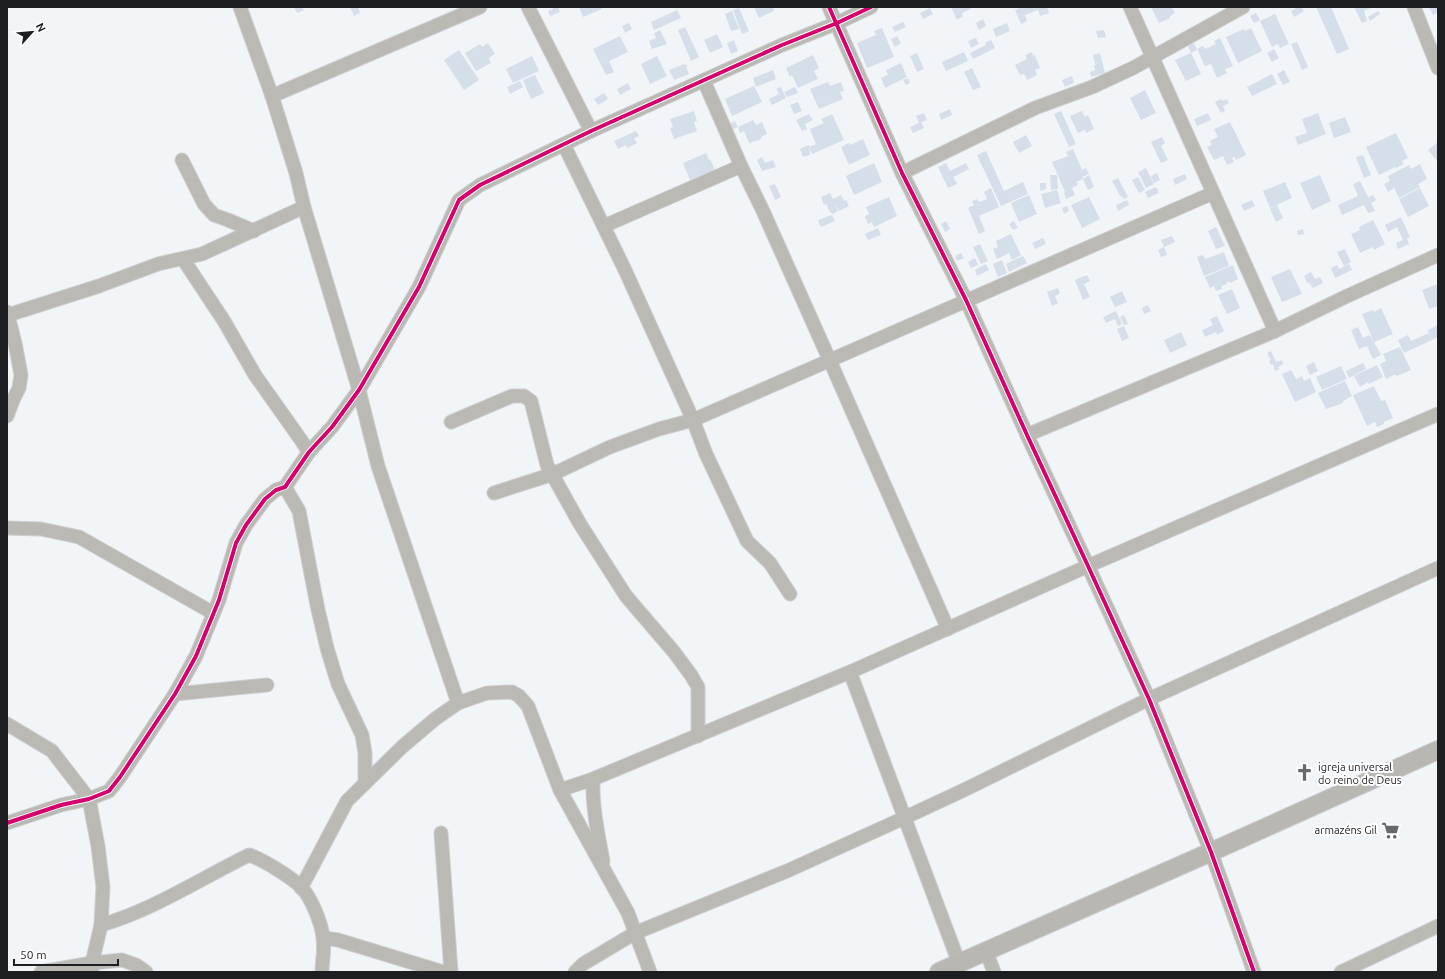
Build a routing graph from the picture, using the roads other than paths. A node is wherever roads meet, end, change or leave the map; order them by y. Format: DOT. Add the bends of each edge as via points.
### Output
graph roads {
  1 [pos="240,7"];
  2 [pos="480,7"];
  3 [pos="528,7"];
  4 [pos="829,7"];
  5 [pos="870,7"];
  6 [pos="1130,7"];
  7 [pos="1242,7"];
  8 [pos="1414,7"];
  9 [pos="837,23"];
  10 [pos="1152,58"];
  11 [pos="1438,68"];
  12 [pos="704,81"];
  13 [pos="272,96"];
  14 [pos="592,131"];
  15 [pos="564,146"];
  16 [pos="182,160"];
  17 [pos="741,166"];
  18 [pos="902,173"];
  19 [pos="1213,193"];
  20 [pos="304,207"];
  21 [pos="604,226"];
  22 [pos="254,231"];
  23 [pos="1438,255"];
  24 [pos="183,259"];
  25 [pos="966,300"];
  26 [pos="8,313"];
  27 [pos="1275,331"];
  28 [pos="830,361"];
  29 [pos="359,390"];
  30 [pos="1438,414"];
  31 [pos="7,416"];
  32 [pos="693,420"];
  33 [pos="451,422"];
  34 [pos="1027,435"];
  35 [pos="308,452"];
  36 [pos="554,474"];
  37 [pos="285,487"];
  38 [pos="494,492"];
  39 [pos="7,528"];
  40 [pos="1088,566"];
  41 [pos="1438,568"];
  42 [pos="790,594"];
  43 [pos="213,613"];
  44 [pos="948,629"];
  45 [pos="850,672"];
  46 [pos="267,685"];
  47 [pos="175,694"];
  48 [pos="1149,699"];
  49 [pos="458,703"];
  50 [pos="7,724"];
  51 [pos="698,736"];
  52 [pos="1438,750"];
  53 [pos="593,779"];
  54 [pos="365,781"];
  55 [pos="560,790"];
  56 [pos="89,799"];
  57 [pos="904,818"];
  58 [pos="7,823"];
  59 [pos="441,833"];
  60 [pos="1211,852"];
  61 [pos="604,867"];
  62 [pos="301,888"];
  63 [pos="101,925"];
  64 [pos="1438,926"];
  65 [pos="635,933"];
  66 [pos="324,938"];
  67 [pos="986,951"];
  68 [pos="959,963"];
  69 [pos="92,967"];
  70 [pos="41,972"];
  71 [pos="146,972"];
  72 [pos="322,972"];
  73 [pos="443,972"];
  74 [pos="451,972"];
  75 [pos="575,972"];
  76 [pos="650,972"];
  77 [pos="939,972"];
  78 [pos="994,972"];
  79 [pos="1254,972"];
  80 [pos="1341,972"];
  1 -- 13 [label="street"];
  2 -- 13 [label="street"];
  3 -- 14 [label="street"];
  4 -- 9 [label="street"];
  5 -- 9 [label="street"];
  6 -- 10 [label="street"];
  7 -- 10 [label="street"];
  8 -- 11 [label="street"];
  9 -- 12 [label="street"];
  9 -- 18 [label="street"];
  10 -- 18 [label="street" via="1092,87 1035,108"];
  10 -- 19 [label="street"];
  12 -- 14 [label="street"];
  12 -- 17 [label="street"];
  13 -- 20 [label="street"];
  14 -- 15 [label="street"];
  15 -- 21 [label="street"];
  15 -- 29 [label="street" via="480,185 459,200 419,287"];
  16 -- 22 [label="street" via="204,204 214,216"];
  17 -- 21 [label="street"];
  17 -- 28 [label="street"];
  18 -- 25 [label="street"];
  19 -- 25 [label="street"];
  19 -- 27 [label="street"];
  20 -- 22 [label="street"];
  20 -- 29 [label="street"];
  21 -- 32 [label="street"];
  22 -- 24 [label="street" via="202,254"];
  23 -- 27 [label="street"];
  24 -- 26 [label="street" via="158,264 99,286"];
  24 -- 35 [label="street" via="224,321 254,375"];
  25 -- 28 [label="street"];
  25 -- 34 [label="street"];
  26 -- 31 [label="street" via="21,375 19,388"];
  27 -- 34 [label="street"];
  28 -- 32 [label="street"];
  28 -- 44 [label="street"];
  29 -- 35 [label="street" via="332,427"];
  29 -- 49 [label="street" via="378,466"];
  30 -- 40 [label="street"];
  32 -- 36 [label="street" via="610,447"];
  32 -- 42 [label="street" via="747,541 770,563"];
  33 -- 36 [label="street" via="512,396 524,396 531,401 547,465"];
  34 -- 40 [label="street"];
  35 -- 37 [label="street"];
  36 -- 38 [label="street"];
  36 -- 51 [label="street" via="580,524 626,596 692,675 698,687"];
  37 -- 43 [label="street" via="276,490 265,499 246,525 236,543"];
  37 -- 54 [label="street" via="299,511 316,605 338,684 362,735"];
  39 -- 43 [label="street" via="41,529 79,537"];
  40 -- 44 [label="street"];
  40 -- 48 [label="street"];
  41 -- 48 [label="street"];
  43 -- 47 [label="street" via="196,656"];
  44 -- 45 [label="street"];
  45 -- 51 [label="street"];
  45 -- 57 [label="street"];
  46 -- 47 [label="street"];
  47 -- 56 [label="street" via="109,791"];
  48 -- 57 [label="street"];
  48 -- 60 [label="street"];
  49 -- 54 [label="street" via="402,747"];
  49 -- 55 [label="street" via="487,692 512,692 519,696 528,706"];
  50 -- 56 [label="street" via="52,751"];
  51 -- 53 [label="street"];
  52 -- 60 [label="street"];
  53 -- 55 [label="street"];
  53 -- 61 [label="street" via="594,812"];
  54 -- 62 [label="street" via="347,801"];
  55 -- 61 [label="street"];
  56 -- 58 [label="street" via="61,805"];
  56 -- 63 [label="street" via="103,887"];
  57 -- 65 [label="street" via="787,871"];
  57 -- 68 [label="street"];
  59 -- 74 [label="street"];
  60 -- 67 [label="street"];
  60 -- 79 [label="street"];
  61 -- 65 [label="street" via="628,913"];
  62 -- 63 [label="street" via="263,861 249,855 180,892 124,918"];
  62 -- 66 [label="street" via="312,904"];
  63 -- 69 [label="street"];
  64 -- 80 [label="street"];
  65 -- 75 [label="street" via="602,951"];
  65 -- 76 [label="street"];
  66 -- 72 [label="street"];
  66 -- 73 [label="street"];
  67 -- 68 [label="street"];
  67 -- 78 [label="street"];
  68 -- 77 [label="street"];
  69 -- 70 [label="street"];
  69 -- 71 [label="street" via="122,960"];
}
